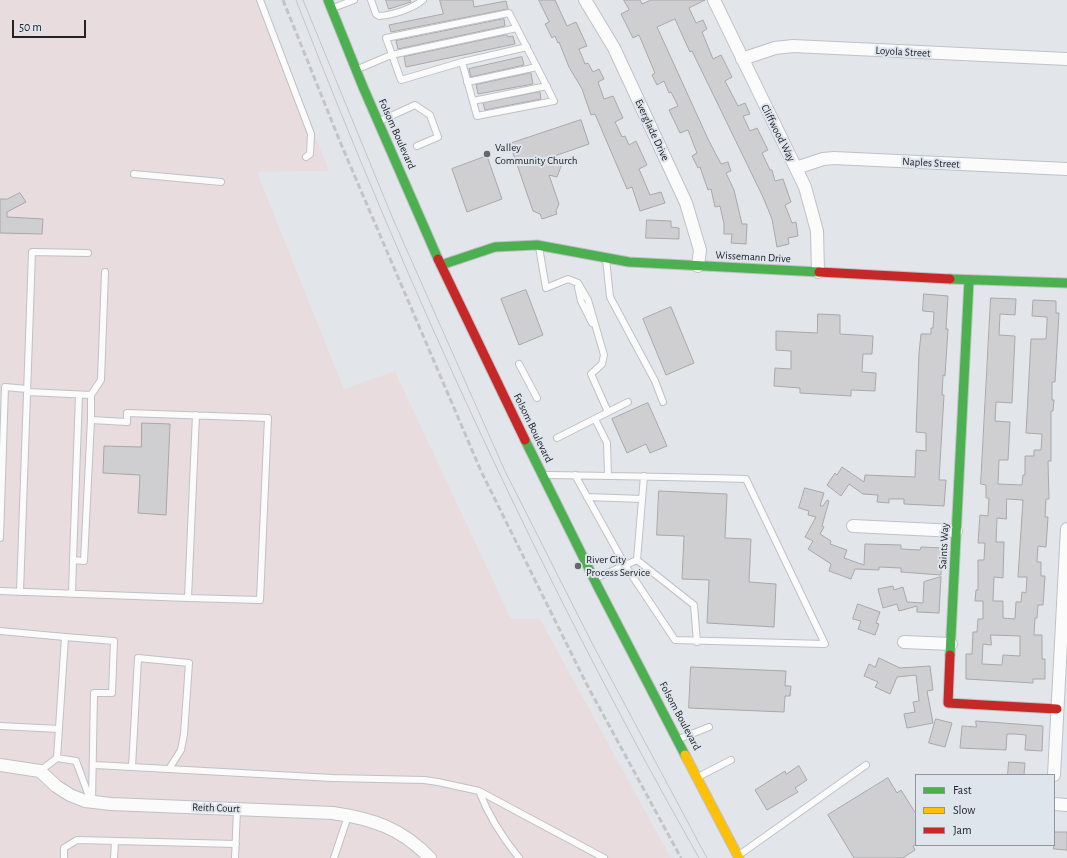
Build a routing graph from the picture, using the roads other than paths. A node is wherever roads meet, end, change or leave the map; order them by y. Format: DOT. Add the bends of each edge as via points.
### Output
graph roads {
  1 [pos="260,0"];
  2 [pos="354,0"];
  3 [pos="371,0"];
  4 [pos="423,0"];
  5 [pos="714,0"];
  6 [pos="587,1"];
  7 [pos="330,4"];
  8 [pos="517,28"];
  9 [pos="527,47"];
  10 [pos="391,56"];
  11 [pos="742,59"];
  12 [pos="1067,59"];
  13 [pos="462,62"];
  14 [pos="537,67"];
  15 [pos="356,70"];
  16 [pos="467,82"];
  17 [pos="547,86"];
  18 [pos="473,101"];
  19 [pos="378,122"];
  20 [pos="417,146"];
  21 [pos="306,157"];
  22 [pos="796,168"];
  23 [pos="1067,169"];
  24 [pos="134,174"];
  25 [pos="221,182"];
  26 [pos="539,246"];
  27 [pos="88,253"];
  28 [pos="606,259"];
  29 [pos="441,264"];
  30 [pos="698,266"];
  31 [pos="105,272"];
  32 [pos="818,272"];
  33 [pos="969,280"];
  34 [pos="1067,283"];
  35 [pos="519,364"];
  36 [pos="27,390"];
  37 [pos="79,394"];
  38 [pos="91,395"];
  39 [pos="537,398"];
  40 [pos="628,402"];
  41 [pos="664,402"];
  42 [pos="608,412"];
  43 [pos="196,415"];
  44 [pos="595,419"];
  45 [pos="90,420"];
  46 [pos="557,438"];
  47 [pos="542,474"];
  48 [pos="575,475"];
  49 [pos="608,476"];
  50 [pos="644,476"];
  51 [pos="587,497"];
  52 [pos="642,499"];
  53 [pos="853,526"];
  54 [pos="1067,529"];
  55 [pos="956,531"];
  56 [pos="0,538"];
  57 [pos="73,560"];
  58 [pos="637,560"];
  59 [pos="625,565"];
  60 [pos="594,579"];
  61 [pos="0,591"];
  62 [pos="20,592"];
  63 [pos="72,594"];
  64 [pos="188,598"];
  65 [pos="0,631"];
  66 [pos="65,637"];
  67 [pos="697,642"];
  68 [pos="904,642"];
  69 [pos="951,644"];
  70 [pos="1057,709"];
  71 [pos="0,726"];
  72 [pos="709,727"];
  73 [pos="59,729"];
  74 [pos="679,739"];
  75 [pos="57,758"];
  76 [pos="731,760"];
  77 [pos="0,765"];
  78 [pos="866,765"];
  79 [pos="92,767"];
  80 [pos="132,767"];
  81 [pos="169,769"];
  82 [pos="40,771"];
  83 [pos="1054,774"];
  84 [pos="698,777"];
  85 [pos="479,791"];
  86 [pos="92,802"];
  87 [pos="1055,804"];
  88 [pos="1067,805"];
  89 [pos="237,809"];
  90 [pos="348,816"];
  91 [pos="115,841"];
  92 [pos="236,844"];
  93 [pos="739,856"];
  94 [pos="64,858"];
  95 [pos="114,858"];
  96 [pos="235,858"];
  97 [pos="334,858"];
  98 [pos="430,858"];
  99 [pos="519,858"];
  100 [pos="604,858"];
  101 [pos="749,858"];
  1 -- 21 [label="lane" via="311,134 310,154"];
  2 -- 7 [label="lane"];
  3 -- 4 [label="lane" via="379,16 395,13"];
  5 -- 11 [label="street, Cliffwood Way"];
  6 -- 30 [label="street, Everglade Drive" via="614,48 686,203 700,250"];
  7 -- 15 [label="street, Folsom Boulevard"];
  8 -- 9 [label="lane"];
  8 -- 10 [label="lane"];
  8 -- 10 [label="lane" via="509,13 386,38"];
  9 -- 13 [label="lane"];
  9 -- 14 [label="lane"];
  10 -- 13 [label="lane" via="401,80"];
  10 -- 15 [label="lane"];
  11 -- 12 [label="street, Loyola Street" via="775,48 793,46"];
  11 -- 22 [label="street, Cliffwood Way"];
  13 -- 16 [label="lane"];
  14 -- 16 [label="lane"];
  14 -- 17 [label="lane"];
  15 -- 19 [label="street, Folsom Boulevard"];
  16 -- 18 [label="lane"];
  17 -- 18 [label="lane"];
  17 -- 18 [label="lane" via="554,101 477,116"];
  19 -- 20 [label="lane" via="416,105 430,115 438,137"];
  19 -- 29 [label="street, Folsom Boulevard"];
  22 -- 23 [label="street, Naples Street" via="834,158"];
  22 -- 32 [label="street, Cliffwood Way" via="805,187 814,219"];
  24 -- 25 [label="lane"];
  26 -- 28 [label="street, Wissemann Drive"];
  26 -- 29 [label="street, Wissemann Drive" via="495,247"];
  26 -- 42 [label="lane" via="546,288 568,279 578,283 588,300 604,355 602,364 591,374"];
  27 -- 36 [label="lane" via="32,252"];
  28 -- 30 [label="street, Wissemann Drive"];
  28 -- 41 [label="lane" via="610,297"];
  29 -- 47 [label="street, Folsom Boulevard"];
  30 -- 32 [label="street, Wissemann Drive"];
  31 -- 38 [label="lane" via="101,380"];
  32 -- 33 [label="street, Wissemann Drive"];
  33 -- 34 [label="street, Wissemann Drive"];
  33 -- 55 [label="street, Saints Way"];
  35 -- 39 [label="lane"];
  36 -- 37 [label="lane"];
  36 -- 56 [label="lane" via="6,388"];
  36 -- 62 [label="lane"];
  37 -- 38 [label="lane"];
  37 -- 57 [label="lane"];
  38 -- 45 [label="lane"];
  40 -- 42 [label="lane"];
  42 -- 44 [label="lane"];
  43 -- 45 [label="lane" via="127,413 127,422"];
  43 -- 64 [label="lane"];
  43 -- 64 [label="lane" via="268,418 260,600"];
  44 -- 46 [label="lane"];
  44 -- 49 [label="lane" via="607,443"];
  45 -- 57 [label="lane" via="84,561"];
  47 -- 48 [label="lane"];
  47 -- 60 [label="street, Folsom Boulevard"];
  48 -- 49 [label="lane"];
  48 -- 51 [label="lane"];
  49 -- 50 [label="lane"];
  50 -- 52 [label="lane"];
  50 -- 67 [label="lane" via="746,479 825,644"];
  51 -- 52 [label="lane"];
  51 -- 59 [label="lane"];
  52 -- 58 [label="lane"];
  53 -- 55 [label="street"];
  54 -- 70 [label="street"];
  55 -- 69 [label="street, Saints Way"];
  57 -- 63 [label="lane"];
  58 -- 59 [label="lane"];
  58 -- 67 [label="lane" via="694,605"];
  59 -- 60 [label="lane"];
  59 -- 67 [label="lane" via="675,640"];
  60 -- 74 [label="street, Folsom Boulevard"];
  61 -- 62 [label="lane"];
  62 -- 63 [label="lane"];
  63 -- 64 [label="lane"];
  65 -- 66 [label="lane"];
  66 -- 73 [label="lane"];
  66 -- 79 [label="lane" via="114,641 112,693 94,693"];
  68 -- 69 [label="street"];
  69 -- 70 [label="street, Saints Way" via="948,703"];
  70 -- 83 [label="street"];
  71 -- 73 [label="lane"];
  72 -- 74 [label="lane"];
  73 -- 75 [label="lane"];
  74 -- 84 [label="street, Folsom Boulevard"];
  75 -- 82 [label="lane"];
  75 -- 86 [label="lane" via="76,761"];
  76 -- 84 [label="lane"];
  77 -- 82 [label="street"];
  78 -- 93 [label="lane"];
  79 -- 80 [label="lane"];
  79 -- 86 [label="lane"];
  80 -- 81 [label="lane"];
  80 -- 81 [label="lane" via="138,658 188,663 184,734 181,750"];
  81 -- 85 [label="lane" via="424,780"];
  82 -- 86 [label="street, Reith Court" via="56,786"];
  84 -- 93 [label="street, Folsom Boulevard"];
  85 -- 99 [label="lane" via="487,813 500,835"];
  85 -- 100 [label="lane"];
  86 -- 89 [label="street, Reith Court"];
  87 -- 88 [label="street"];
  89 -- 90 [label="street, Reith Court" via="333,813"];
  89 -- 92 [label="lane"];
  90 -- 97 [label="lane"];
  90 -- 98 [label="street, Reith Court" via="388,826 413,842"];
  91 -- 92 [label="lane"];
  91 -- 94 [label="lane" via="77,840 64,848"];
  91 -- 95 [label="lane"];
  92 -- 96 [label="lane"];
  93 -- 101 [label="street"];
}
